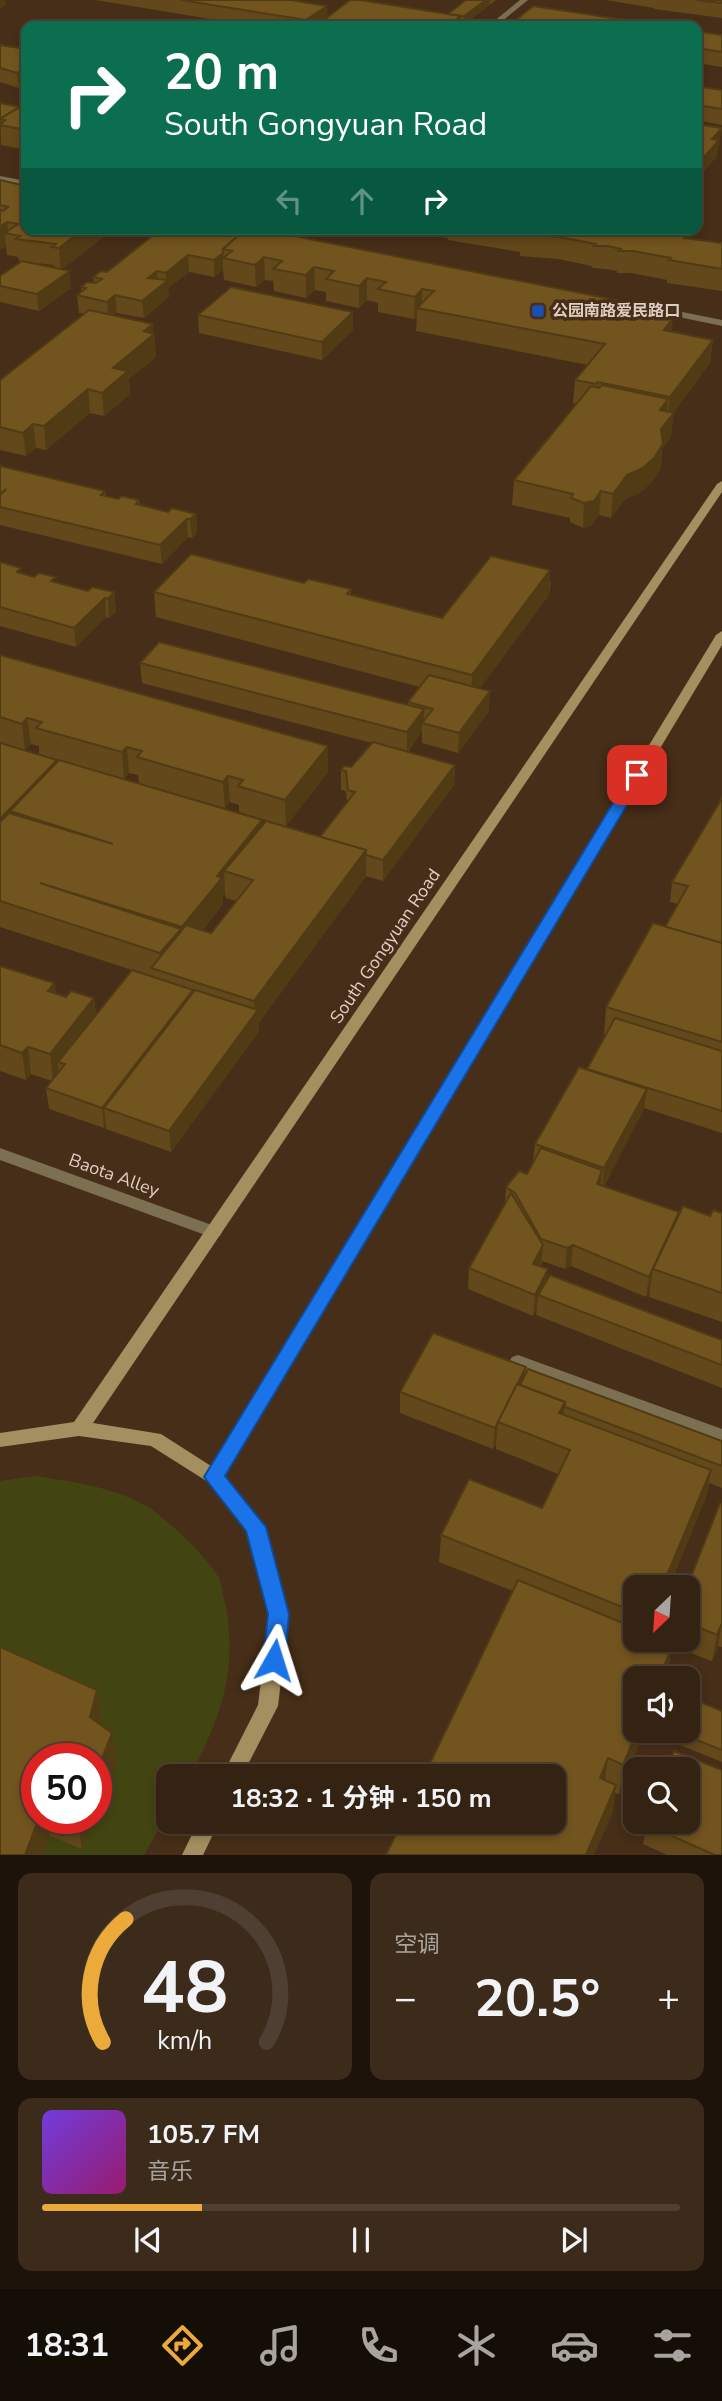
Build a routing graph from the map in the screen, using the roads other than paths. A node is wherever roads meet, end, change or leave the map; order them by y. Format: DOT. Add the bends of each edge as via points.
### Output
graph roads {
  1 [pos="523,0"];
  2 [pos="498,21"];
  3 [pos="0,179"];
  4 [pos="21,183"];
  5 [pos="641,306"];
  6 [pos="722,323"];
  7 [pos="722,484"];
  8 [pos="722,635"];
  9 [pos="0,1154"];
  10 [pos="214,1233"];
  11 [pos="518,1362"];
  12 [pos="79,1429"];
  13 [pos="722,1436"];
  14 [pos="0,1440"];
  15 [pos="214,1477"];
  16 [pos="238,1764"];
  17 [pos="203,1834"];
  18 [pos="192,1855"];
  1 -- 2 [label="street"];
  3 -- 4 [label="street"];
  5 -- 6 [label="street"];
  7 -- 10 [label="main road, South Gongyuan Road"];
  8 -- 15 [label="main road"];
  9 -- 10 [label="street, Baota Alley"];
  10 -- 12 [label="main road, South Gongyuan Road"];
  11 -- 13 [label="street"];
  12 -- 14 [label="main road"];
  12 -- 15 [label="main road" via="155,1439"];
  15 -- 16 [label="main road" via="256,1527 279,1614 268,1706"];
  17 -- 18 [label="main road"];
}
